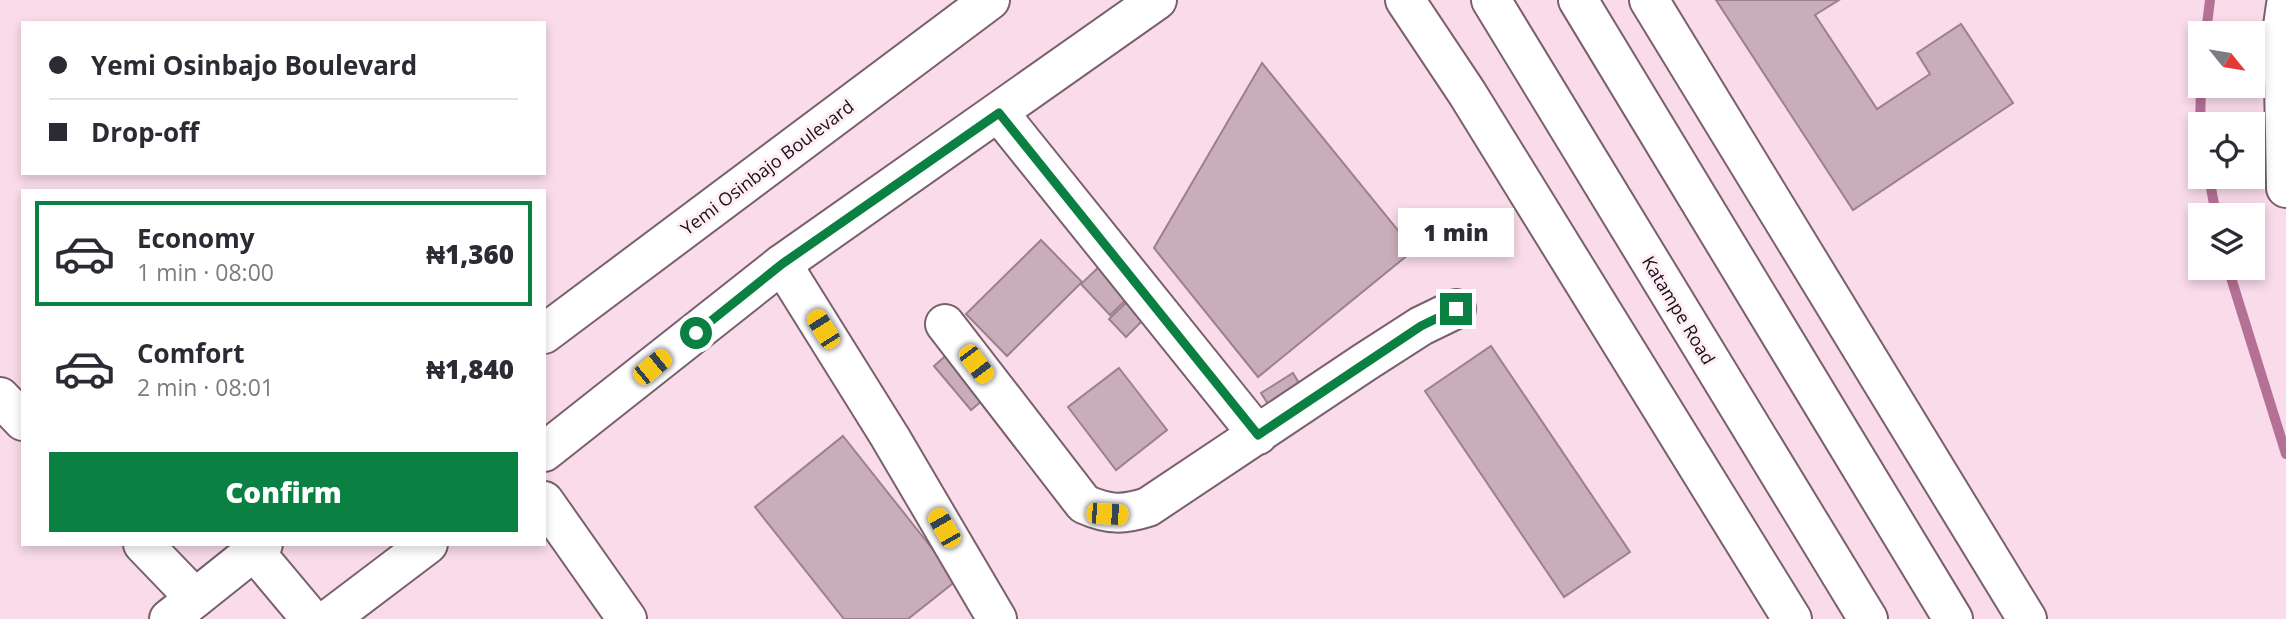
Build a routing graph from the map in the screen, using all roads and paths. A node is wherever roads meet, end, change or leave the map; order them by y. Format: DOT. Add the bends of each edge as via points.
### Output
graph roads {
  1 [pos="990,0"];
  2 [pos="1157,0"];
  3 [pos="1405,0"];
  4 [pos="1649,0"];
  5 [pos="1490,2"];
  6 [pos="1581,3"];
  7 [pos="2286,5"];
  8 [pos="999,113"];
  9 [pos="2286,188"];
  10 [pos="782,264"];
  11 [pos="1456,309"];
  12 [pos="945,324"];
  13 [pos="546,333"];
  14 [pos="0,397"];
  15 [pos="21,419"];
  16 [pos="1258,435"];
  17 [pos="546,450"];
  18 [pos="546,504"];
  19 [pos="144,546"];
  20 [pos="425,546"];
  21 [pos="259,548"];
  22 [pos="182,608"];
  23 [pos="311,619"];
  24 [pos="329,619"];
  25 [pos="627,619"];
  26 [pos="997,619"];
  27 [pos="1792,619"];
  28 [pos="1868,619"];
  29 [pos="1953,619"];
  30 [pos="2026,619"];
  1 -- 13 [label="main road, Yemi Osinbajo Boulevard"];
  2 -- 8 [label="main road"];
  3 -- 27 [label="main road"];
  4 -- 30 [label="main road"];
  5 -- 28 [label="main road, Katampe Road"];
  6 -- 29 [label="main road"];
  7 -- 9 [label="main road"];
  8 -- 10 [label="main road"];
  8 -- 16 [label="main road"];
  10 -- 17 [label="main road"];
  10 -- 26 [label="main road"];
  11 -- 16 [label="main road" via="1410,333"];
  12 -- 16 [label="main road" via="1084,504 1107,514 1148,508"];
  14 -- 15 [label="main road"];
  18 -- 25 [label="main road"];
  19 -- 22 [label="main road"];
  20 -- 24 [label="main road"];
  21 -- 22 [label="main road"];
  21 -- 23 [label="main road"];
}
